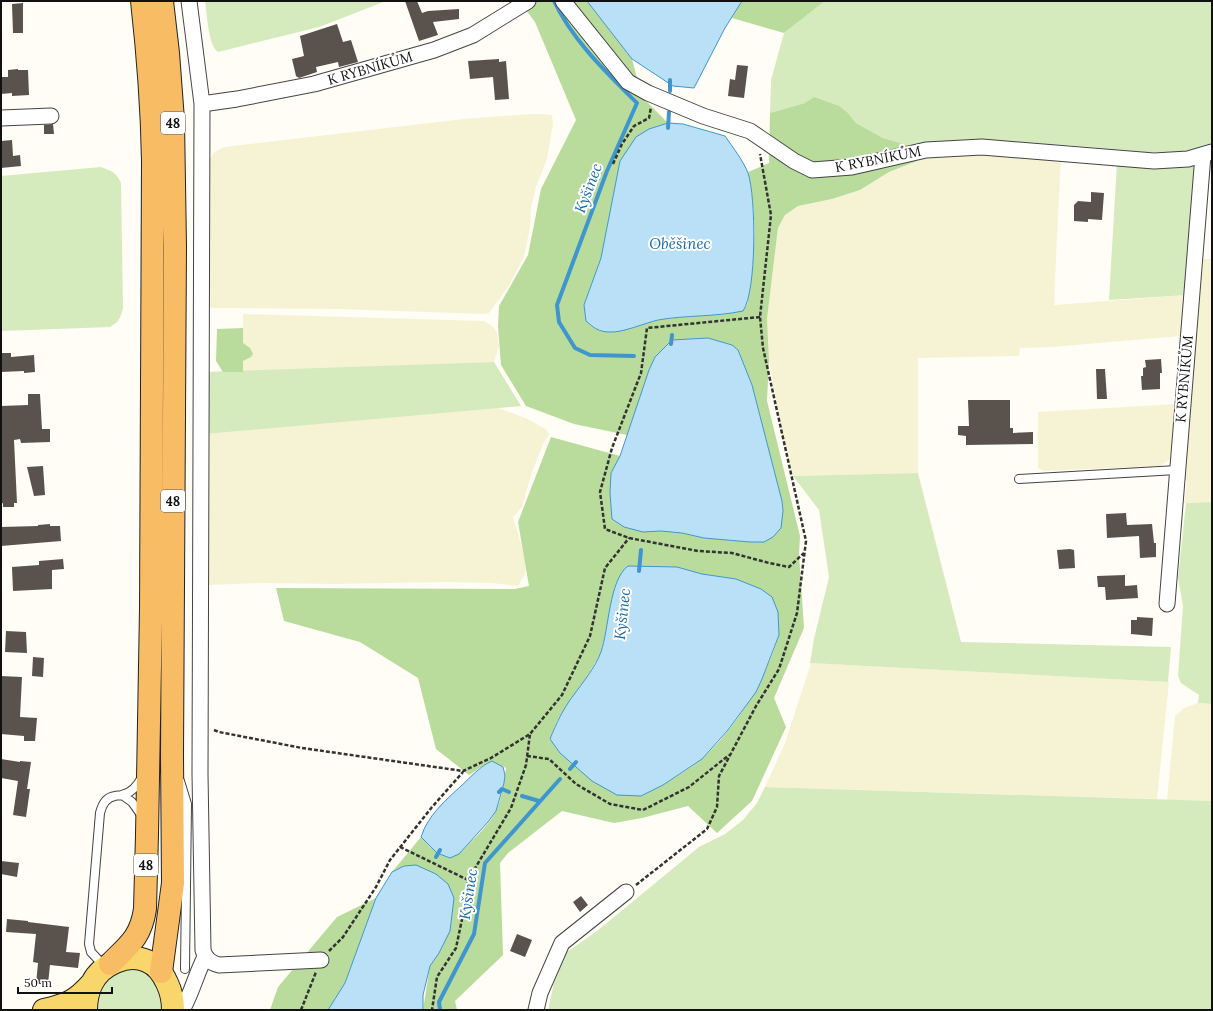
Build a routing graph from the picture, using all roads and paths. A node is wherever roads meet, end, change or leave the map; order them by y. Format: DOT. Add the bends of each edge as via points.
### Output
graph roads {
  1 [pos="142,1"];
  2 [pos="162,1"];
  3 [pos="189,1"];
  4 [pos="528,1"];
  5 [pos="563,1"];
  6 [pos="654,95"];
  7 [pos="202,104"];
  8 [pos="52,116"];
  9 [pos="1,118"];
  10 [pos="757,136"];
  11 [pos="1207,154"];
  12 [pos="613,164"];
  13 [pos="760,317"];
  14 [pos="1177,470"];
  15 [pos="1018,479"];
  16 [pos="629,538"];
  17 [pos="805,552"];
  18 [pos="1167,604"];
  19 [pos="200,722"];
  20 [pos="530,734"];
  21 [pos="731,753"];
  22 [pos="148,755"];
  23 [pos="172,755"];
  24 [pos="527,756"];
  25 [pos="463,771"];
  26 [pos="122,795"];
  27 [pos="147,835"];
  28 [pos="400,847"];
  29 [pos="468,880"];
  30 [pos="626,892"];
  31 [pos="206,957"];
  32 [pos="321,960"];
  33 [pos="191,971"];
  34 [pos="103,972"];
  35 [pos="162,974"];
  36 [pos="44,1010"];
  37 [pos="86,1010"];
  38 [pos="173,1010"];
  39 [pos="182,1010"];
  40 [pos="301,1010"];
  41 [pos="432,1010"];
  42 [pos="536,1010"];
  1 -- 22 [label="highway, 48" via="153,160 152,602"];
  2 -- 23 [label="highway, 48" via="171,96 175,202"];
  3 -- 7 [label="street"];
  4 -- 7 [label="street, K RYBNÍKŮM" via="473,35 434,50 314,84"];
  5 -- 6 [label="street, K RYBNÍKŮM" via="628,82"];
  6 -- 10 [label="street, K RYBNÍKŮM" via="703,116 750,131"];
  6 -- 12 [label="path" via="649,118 634,126"];
  7 -- 19 [label="street"];
  8 -- 9 [label="street"];
  10 -- 11 [label="street, K RYBNÍKŮM" via="812,170 852,167 926,150 982,146 1154,161 1188,159"];
  10 -- 13 [label="path" via="771,215"];
  11 -- 14 [label="street, K RYBNÍKŮM"];
  13 -- 16 [label="path" via="646,328 641,373 612,448 600,492 605,529"];
  13 -- 17 [label="path" via="763,348 806,541"];
  14 -- 15 [label="lane"];
  14 -- 18 [label="street, K RYBNÍKŮM"];
  16 -- 17 [label="path" via="698,551 732,553 789,567"];
  16 -- 20 [label="path" via="605,568 590,636 562,695"];
  17 -- 21 [label="path" via="797,613 779,669"];
  19 -- 25 [label="path" via="219,732 302,748"];
  19 -- 31 [label="street" via="203,950"];
  20 -- 24 [label="path"];
  20 -- 25 [label="path" via="491,758"];
  21 -- 24 [label="path" via="689,787 643,810 610,804 576,784 549,759"];
  21 -- 30 [label="path" via="719,776 717,808 707,829"];
  22 -- 26 [label="lane" via="144,774 138,785"];
  22 -- 27 [label="highway, 48"];
  23 -- 33 [label="lane" via="187,804"];
  23 -- 35 [label="highway, 48" via="173,883"];
  24 -- 29 [label="path" via="510,808"];
  25 -- 28 [label="path"];
  26 -- 27 [label="lane" via="140,811 146,822"];
  26 -- 34 [label="lane" via="106,800 100,814 89,944"];
  27 -- 34 [label="highway, 48" via="145,909 138,934"];
  28 -- 29 [label="path"];
  28 -- 32 [label="path" via="343,937"];
  29 -- 41 [label="path" via="456,948 437,977"];
  30 -- 42 [label="street" via="562,943 540,993"];
  31 -- 32 [label="street" via="219,965"];
  31 -- 33 [label="street"];
  32 -- 40 [label="path"];
  33 -- 35 [label="street" via="188,981 182,982 171,981"];
  33 -- 39 [label="street" via="190,995"];
  34 -- 35 [label="main road" via="118,960 142,959"];
  34 -- 36 [label="main road" via="82,995 70,1002"];
  34 -- 37 [label="main road" via="88,997"];
  35 -- 38 [label="main road, 48" via="169,988"];
}
